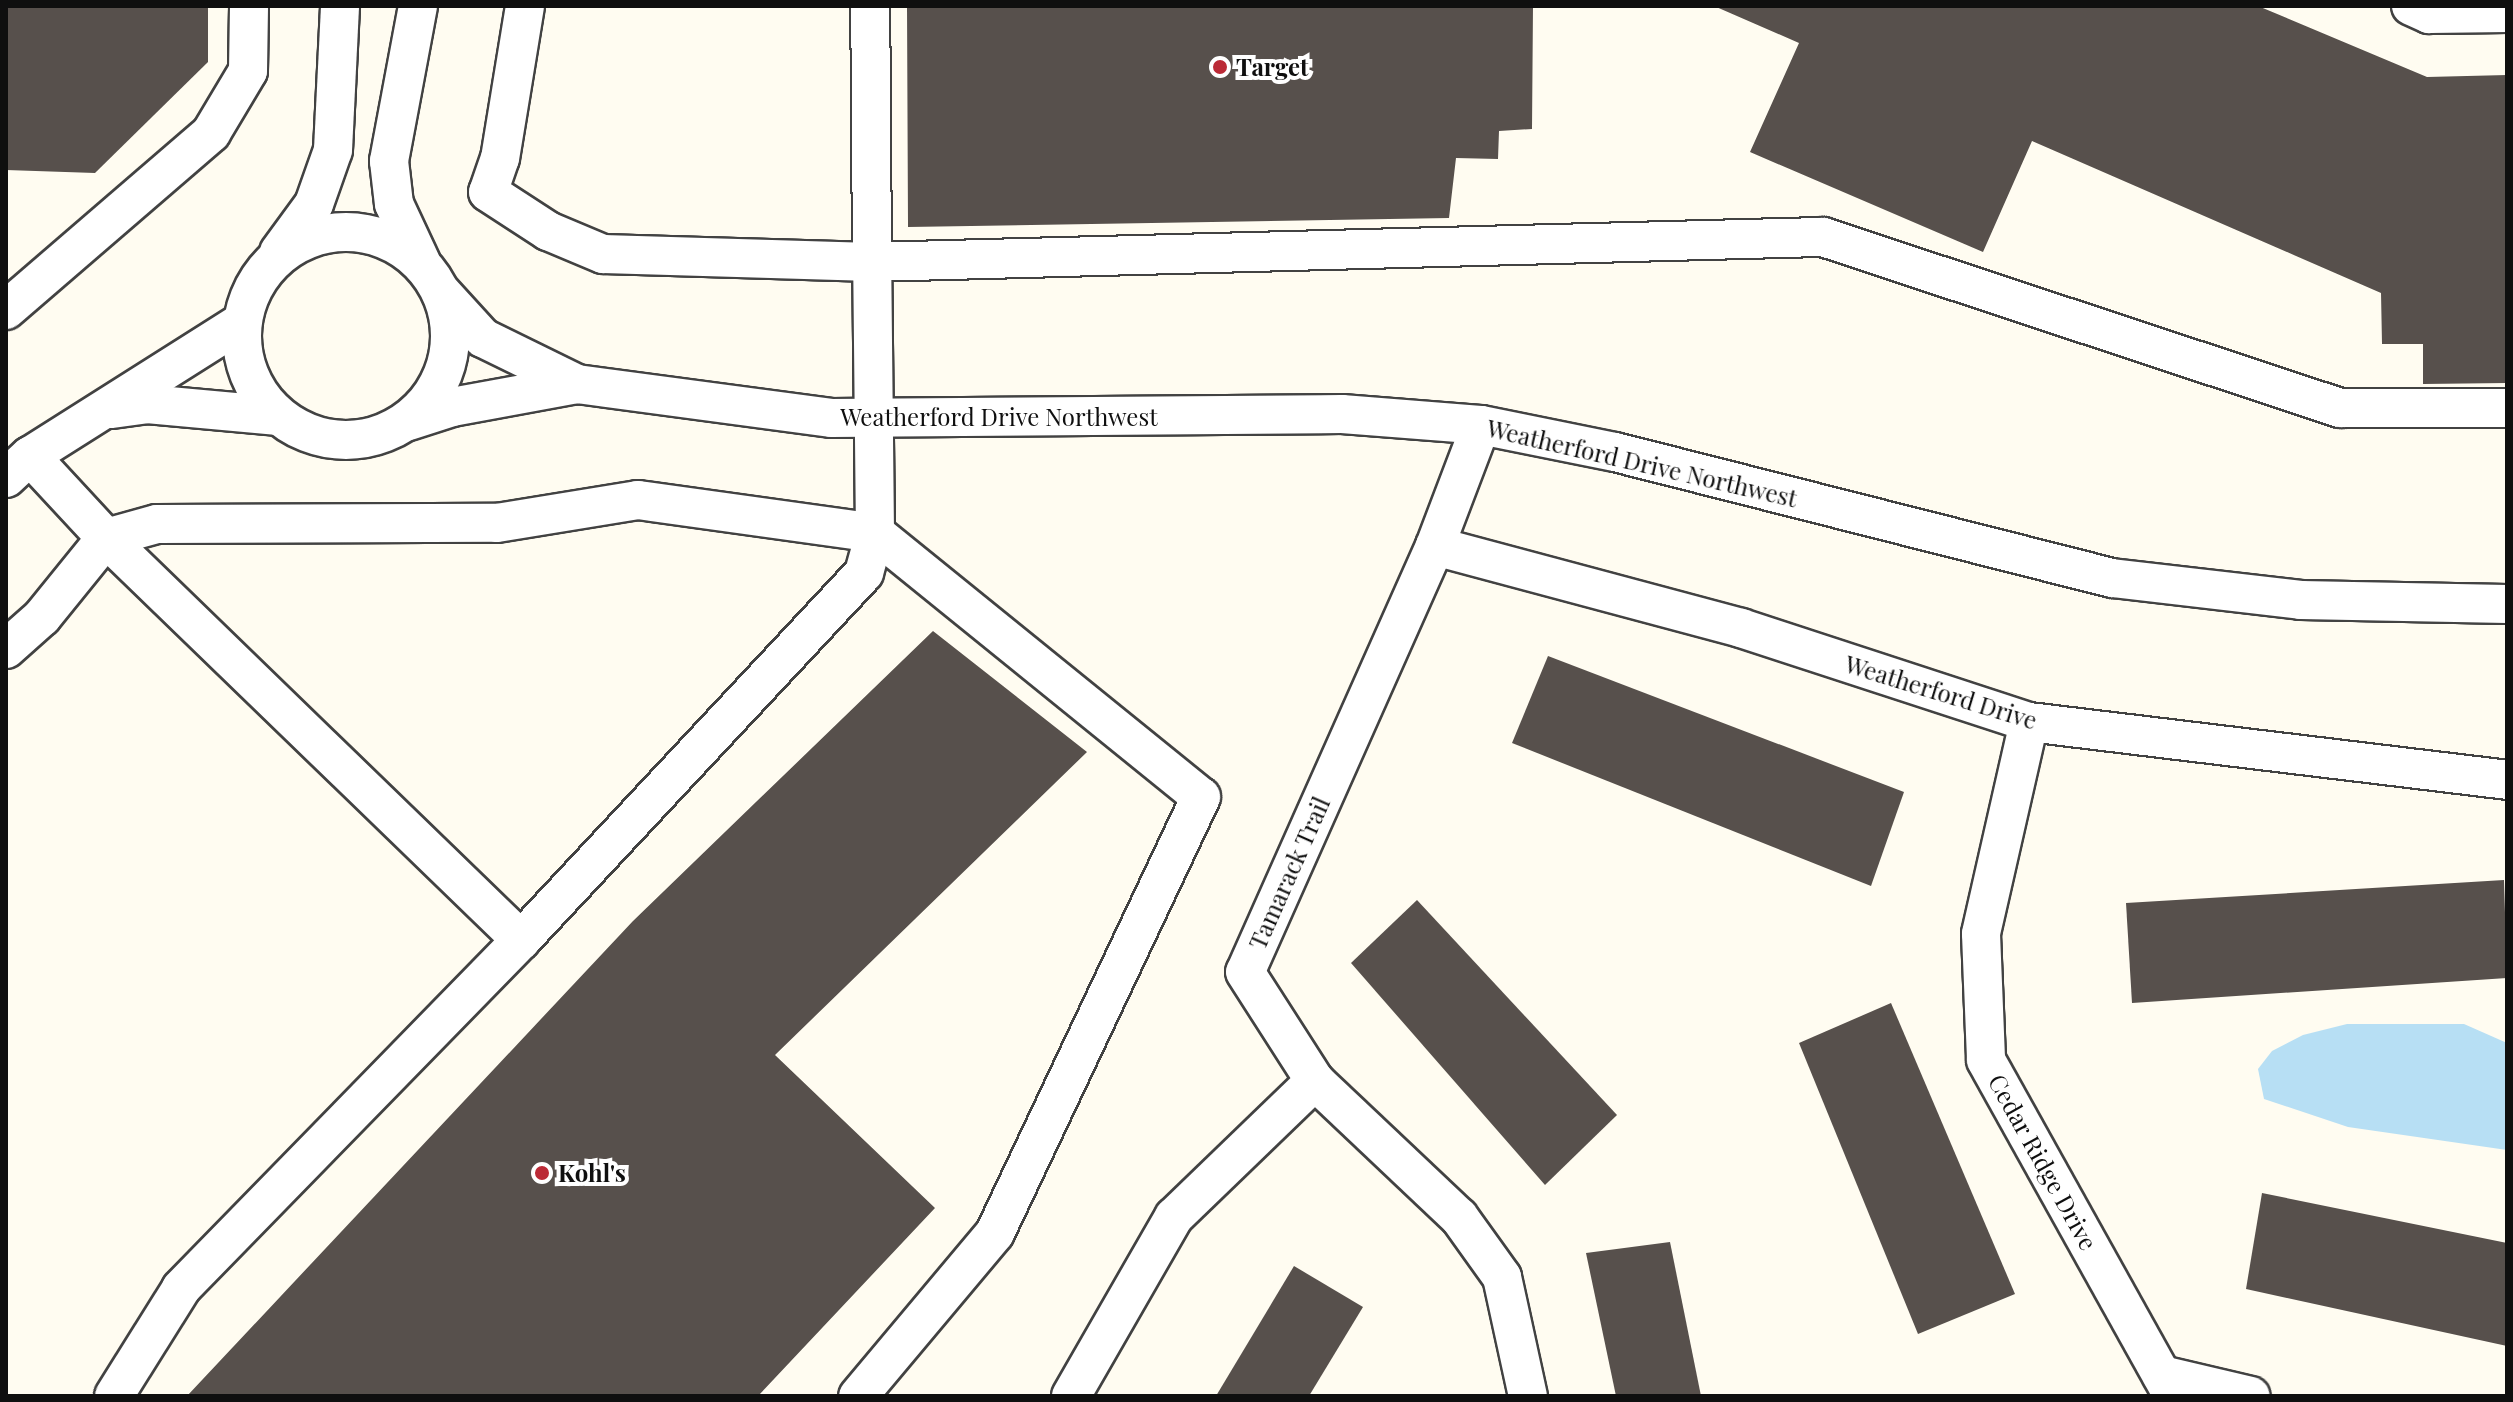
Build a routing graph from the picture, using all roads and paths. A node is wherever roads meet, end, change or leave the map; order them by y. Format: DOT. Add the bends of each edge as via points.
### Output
graph roads {
  1 [pos="249,6"];
  2 [pos="340,6"];
  3 [pos="418,6"];
  4 [pos="525,6"];
  5 [pos="870,6"];
  6 [pos="2411,6"];
  7 [pos="2507,13"];
  8 [pos="271,262"];
  9 [pos="872,262"];
  10 [pos="432,278"];
  11 [pos="6,310"];
  12 [pos="242,322"];
  13 [pos="577,384"];
  14 [pos="2507,408"];
  15 [pos="105,410"];
  16 [pos="278,416"];
  17 [pos="870,420"];
  18 [pos="409,421"];
  19 [pos="1481,425"];
  20 [pos="18,467"];
  21 [pos="875,533"];
  22 [pos="106,538"];
  23 [pos="1435,546"];
  24 [pos="2507,604"];
  25 [pos="6,649"];
  26 [pos="2029,722"];
  27 [pos="2507,780"];
  28 [pos="521,940"];
  29 [pos="1315,1081"];
  30 [pos="2167,1385"];
  31 [pos="114,1396"];
  32 [pos="858,1396"];
  33 [pos="1071,1396"];
  34 [pos="1528,1396"];
  35 [pos="2251,1396"];
  1 -- 11 [label="street" via="248,71 211,133"];
  2 -- 8 [label="street" via="333,150 314,204"];
  3 -- 10 [label="street" via="389,161 394,204"];
  4 -- 9 [label="street" via="500,158 488,192 548,231 603,254"];
  5 -- 9 [label="street"];
  6 -- 7 [label="street" via="2429,14"];
  8 -- 10 [label="street" via="330,232 364,232 395,243"];
  8 -- 12 [label="street" via="252,290"];
  9 -- 14 [label="street" via="1823,237 2340,408"];
  9 -- 17 [label="street"];
  10 -- 13 [label="street, Weatherford Drive Northwest" via="483,338"];
  10 -- 18 [label="street" via="451,327 447,362 433,395"];
  12 -- 15 [label="street"];
  12 -- 16 [label="street" via="243,356 251,378"];
  13 -- 17 [label="street, Weatherford Drive Northwest"];
  13 -- 18 [label="street, Weatherford Drive Northwest" via="452,407"];
  15 -- 16 [label="street" via="147,404"];
  15 -- 20 [label="street"];
  16 -- 18 [label="street" via="308,434 342,442 378,436"];
  17 -- 19 [label="street, Weatherford Drive Northwest" via="1342,414"];
  17 -- 21 [label="street"];
  19 -- 23 [label="street, Tamarack Trail"];
  19 -- 24 [label="street, Weatherford Drive Northwest" via="1615,452 2112,578 2301,600"];
  20 -- 22 [label="street"];
  21 -- 22 [label="street" via="638,500 497,523 157,524"];
  21 -- 28 [label="street" via="864,573"];
  21 -- 32 [label="street" via="1201,797 995,1233"];
  22 -- 25 [label="street" via="42,617"];
  22 -- 28 [label="street"];
  23 -- 26 [label="street, Weatherford Drive" via="1741,628"];
  23 -- 29 [label="street, Tamarack Trail" via="1245,972"];
  26 -- 27 [label="street, Weatherford Drive"];
  26 -- 30 [label="street, Cedar Ridge Drive" via="1981,934 1986,1060"];
  28 -- 31 [label="street" via="181,1289"];
  29 -- 33 [label="street" via="1174,1217"];
  29 -- 34 [label="street, Tamarack Trail" via="1459,1217 1502,1277"];
  30 -- 35 [label="street"];
}
